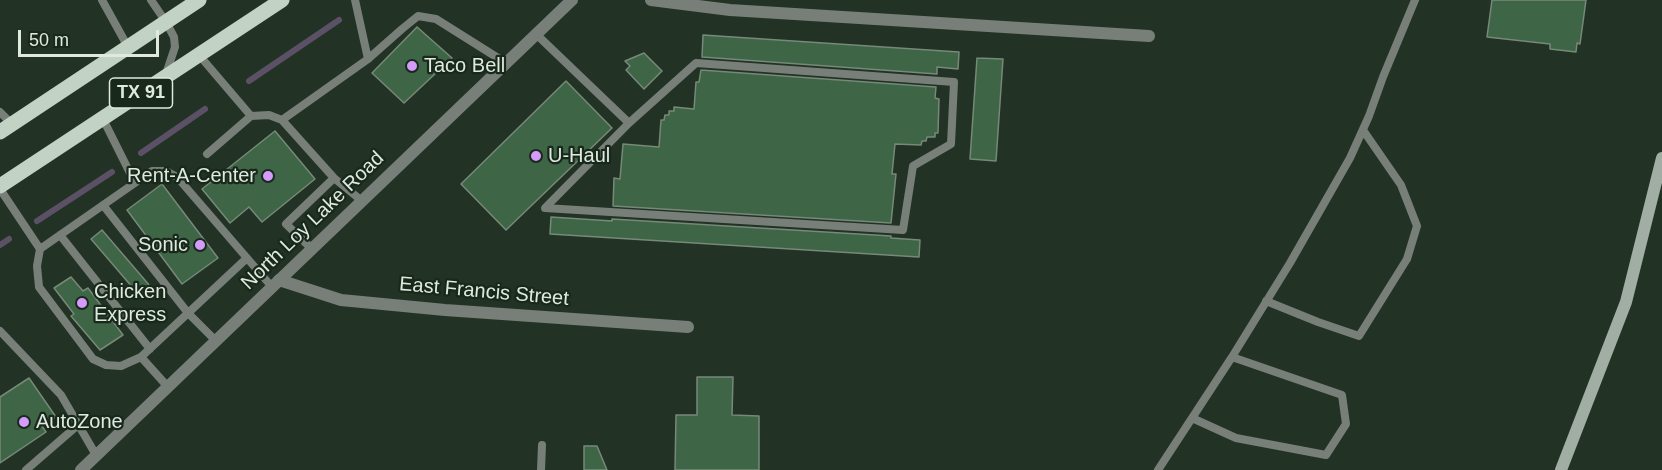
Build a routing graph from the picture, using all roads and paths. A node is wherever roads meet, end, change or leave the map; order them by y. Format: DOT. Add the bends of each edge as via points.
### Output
graph roads {
  1 [pos="102,0"];
  2 [pos="151,0"];
  3 [pos="199,0"];
  4 [pos="282,0"];
  5 [pos="355,0"];
  6 [pos="572,0"];
  7 [pos="651,0"];
  8 [pos="1415,0"];
  9 [pos="166,22"];
  10 [pos="536,34"];
  11 [pos="1149,36"];
  12 [pos="128,47"];
  13 [pos="198,55"];
  14 [pos="368,59"];
  15 [pos="506,63"];
  16 [pos="165,78"];
  17 [pos="0,112"];
  18 [pos="251,116"];
  19 [pos="103,119"];
  20 [pos="282,120"];
  21 [pos="629,123"];
  22 [pos="6,128"];
  23 [pos="1363,130"];
  24 [pos="207,154"];
  25 [pos="1662,158"];
  26 [pos="334,178"];
  27 [pos="135,183"];
  28 [pos="0,187"];
  29 [pos="362,201"];
  30 [pos="103,205"];
  31 [pos="60,235"];
  32 [pos="40,249"];
  33 [pos="312,249"];
  34 [pos="247,258"];
  35 [pos="276,284"];
  36 [pos="1266,301"];
  37 [pos="188,313"];
  38 [pos="688,327"];
  39 [pos="0,331"];
  40 [pos="216,341"];
  41 [pos="150,349"];
  42 [pos="141,357"];
  43 [pos="1232,357"];
  44 [pos="168,387"];
  45 [pos="1192,418"];
  46 [pos="78,425"];
  47 [pos="542,445"];
  48 [pos="96,455"];
  49 [pos="26,470"];
  50 [pos="81,470"];
  51 [pos="541,470"];
  52 [pos="1158,470"];
  53 [pos="1561,470"];
  1 -- 12 [label="lane"];
  2 -- 9 [label="lane"];
  3 -- 9 [label="main road, TX 91"];
  4 -- 13 [label="main road, TX 91"];
  5 -- 14 [label="lane"];
  6 -- 10 [label="street, North Loy Lake Road"];
  7 -- 11 [label="street" via="730,10"];
  8 -- 23 [label="lane"];
  9 -- 12 [label="main road, TX 91"];
  9 -- 16 [label="lane" via="175,47"];
  10 -- 15 [label="street, North Loy Lake Road"];
  10 -- 21 [label="lane"];
  12 -- 22 [label="main road, TX 91"];
  13 -- 16 [label="main road, TX 91"];
  13 -- 18 [label="lane"];
  14 -- 15 [label="lane" via="418,16 436,19"];
  14 -- 20 [label="lane"];
  15 -- 29 [label="street, North Loy Lake Road"];
  16 -- 19 [label="main road, TX 91"];
  17 -- 22 [label="lane"];
  18 -- 20 [label="lane" via="269,115"];
  18 -- 24 [label="lane"];
  19 -- 27 [label="lane"];
  19 -- 28 [label="main road, TX 91"];
  20 -- 26 [label="lane"];
  21 -- 21 [label="lane" via="696,63 954,82 951,144 913,166 903,230 545,208"];
  23 -- 36 [label="lane"];
  23 -- 36 [label="lane" via="1401,185 1418,226 1407,259 1359,336"];
  25 -- 53 [label="main road" via="1626,302"];
  26 -- 29 [label="lane"];
  26 -- 33 [label="lane" via="286,224"];
  27 -- 30 [label="lane"];
  27 -- 34 [label="lane" via="152,171 166,171 177,177"];
  28 -- 32 [label="lane"];
  29 -- 33 [label="street, North Loy Lake Road"];
  30 -- 31 [label="lane"];
  30 -- 37 [label="lane"];
  31 -- 32 [label="lane"];
  31 -- 41 [label="lane"];
  32 -- 42 [label="lane" via="39,287 93,359 121,366"];
  33 -- 35 [label="street, North Loy Lake Road"];
  34 -- 35 [label="lane"];
  34 -- 37 [label="lane"];
  35 -- 38 [label="street, East Francis Street" via="341,300"];
  35 -- 40 [label="street, North Loy Lake Road"];
  36 -- 43 [label="lane"];
  37 -- 40 [label="lane"];
  37 -- 41 [label="lane"];
  39 -- 46 [label="lane" via="61,395"];
  40 -- 44 [label="street, North Loy Lake Road"];
  41 -- 42 [label="lane"];
  42 -- 44 [label="lane"];
  43 -- 45 [label="lane"];
  43 -- 45 [label="lane" via="1342,395 1346,424 1326,454 1236,438"];
  44 -- 48 [label="street, North Loy Lake Road"];
  45 -- 52 [label="lane"];
  46 -- 48 [label="lane"];
  46 -- 49 [label="lane"];
  47 -- 51 [label="lane"];
  48 -- 50 [label="street, North Loy Lake Road"];
}
